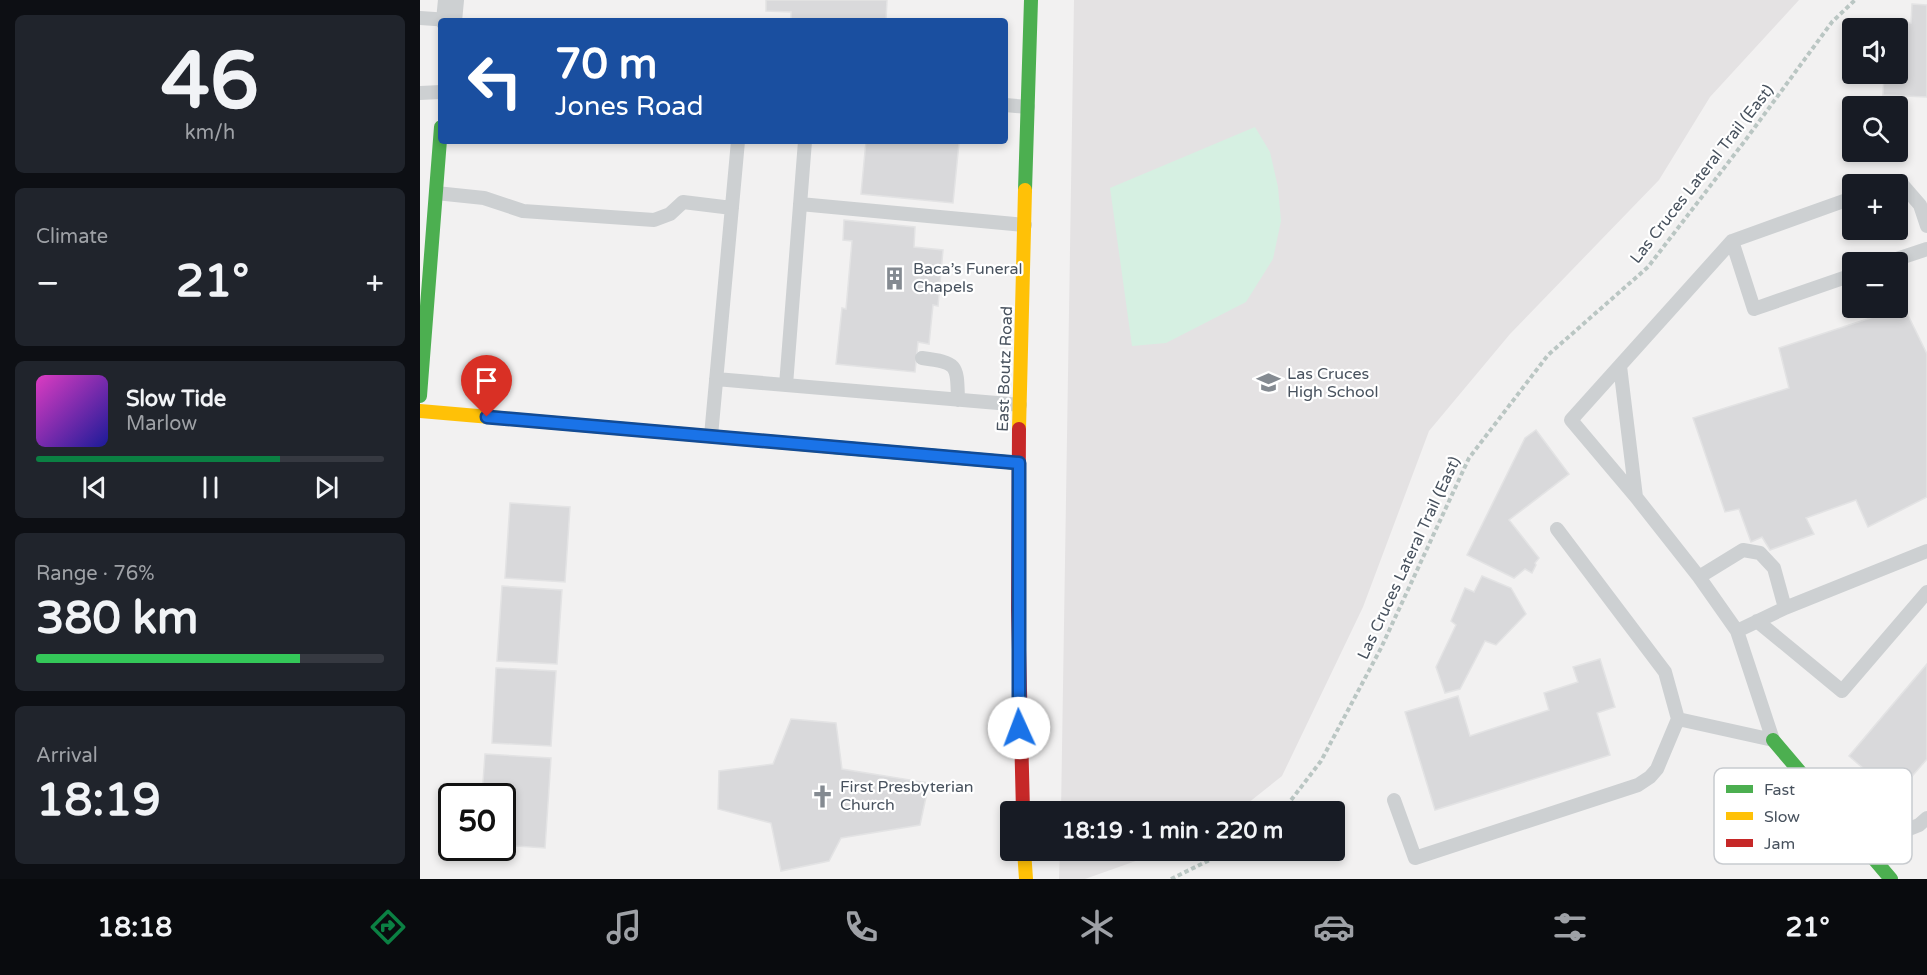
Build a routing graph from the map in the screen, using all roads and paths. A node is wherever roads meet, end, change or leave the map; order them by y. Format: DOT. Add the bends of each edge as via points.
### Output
graph roads {
  1 [pos="451,0"];
  2 [pos="1031,0"];
  3 [pos="1855,0"];
  4 [pos="420,18"];
  5 [pos="449,18"];
  6 [pos="438,20"];
  7 [pos="438,92"];
  8 [pos="420,93"];
  9 [pos="1008,105"];
  10 [pos="1028,107"];
  11 [pos="440,144"];
  12 [pos="738,144"];
  13 [pos="805,144"];
  14 [pos="1908,190"];
  15 [pos="436,194"];
  16 [pos="1842,202"];
  17 [pos="800,204"];
  18 [pos="1923,204"];
  19 [pos="732,208"];
  20 [pos="1025,225"];
  21 [pos="1927,226"];
  22 [pos="1732,241"];
  23 [pos="1927,249"];
  24 [pos="426,251"];
  25 [pos="1908,255"];
  26 [pos="1842,278"];
  27 [pos="424,304"];
  28 [pos="922,357"];
  29 [pos="1620,366"];
  30 [pos="716,379"];
  31 [pos="786,385"];
  32 [pos="420,396"];
  33 [pos="958,400"];
  34 [pos="1020,405"];
  35 [pos="420,411"];
  36 [pos="711,436"];
  37 [pos="1019,463"];
  38 [pos="1636,497"];
  39 [pos="1557,529"];
  40 [pos="1925,555"];
  41 [pos="1699,577"];
  42 [pos="1927,592"];
  43 [pos="1785,608"];
  44 [pos="1757,621"];
  45 [pos="1737,631"];
  46 [pos="1678,719"];
  47 [pos="1773,740"];
  48 [pos="1797,768"];
  49 [pos="1395,800"];
  50 [pos="1022,801"];
  51 [pos="1290,801"];
  52 [pos="1927,818"];
  53 [pos="1912,828"];
  54 [pos="1025,861"];
  55 [pos="1208,861"];
  56 [pos="1878,864"];
  57 [pos="1026,879"];
  58 [pos="1171,879"];
  59 [pos="1891,879"];
  1 -- 5 [label="street"];
  2 -- 10 [label="street, East Boutz Road"];
  3 -- 51 [label="path, Las Cruces Lateral Trail (East)" via="1832,22 1648,267 1548,355 1469,458 1376,659 1321,761"];
  4 -- 6 [label="lane"];
  7 -- 8 [label="lane"];
  9 -- 10 [label="lane"];
  10 -- 20 [label="street, East Boutz Road"];
  11 -- 15 [label="street"];
  12 -- 19 [label="lane"];
  13 -- 17 [label="lane"];
  14 -- 18 [label="lane"];
  15 -- 19 [label="lane" via="484,198 523,211 654,220 670,214 683,202"];
  15 -- 24 [label="street"];
  16 -- 22 [label="lane"];
  17 -- 20 [label="lane"];
  17 -- 31 [label="lane"];
  18 -- 21 [label="lane"];
  19 -- 30 [label="lane"];
  20 -- 34 [label="street, East Boutz Road"];
  22 -- 26 [label="lane" via="1754,309"];
  22 -- 29 [label="lane"];
  23 -- 25 [label="lane"];
  24 -- 27 [label="street"];
  27 -- 32 [label="street"];
  28 -- 33 [label="lane" via="946,361 955,368"];
  29 -- 38 [label="lane"];
  29 -- 38 [label="lane" via="1571,420"];
  30 -- 31 [label="lane"];
  30 -- 36 [label="lane"];
  31 -- 33 [label="lane"];
  33 -- 34 [label="lane"];
  34 -- 37 [label="street, East Boutz Road"];
  35 -- 36 [label="street"];
  36 -- 37 [label="street"];
  37 -- 50 [label="street, East Boutz Road" via="1018,707"];
  38 -- 41 [label="lane"];
  39 -- 46 [label="lane" via="1665,672"];
  40 -- 43 [label="lane"];
  41 -- 43 [label="lane" via="1743,550 1760,553 1774,568"];
  41 -- 45 [label="lane"];
  42 -- 44 [label="lane" via="1842,691"];
  43 -- 44 [label="lane"];
  44 -- 45 [label="lane"];
  45 -- 47 [label="lane"];
  46 -- 47 [label="lane"];
  46 -- 49 [label="lane" via="1657,769 1638,785 1415,858"];
  47 -- 48 [label="street"];
  52 -- 53 [label="lane"];
  54 -- 57 [label="street"];
  55 -- 58 [label="path"];
  56 -- 59 [label="street"];
}
